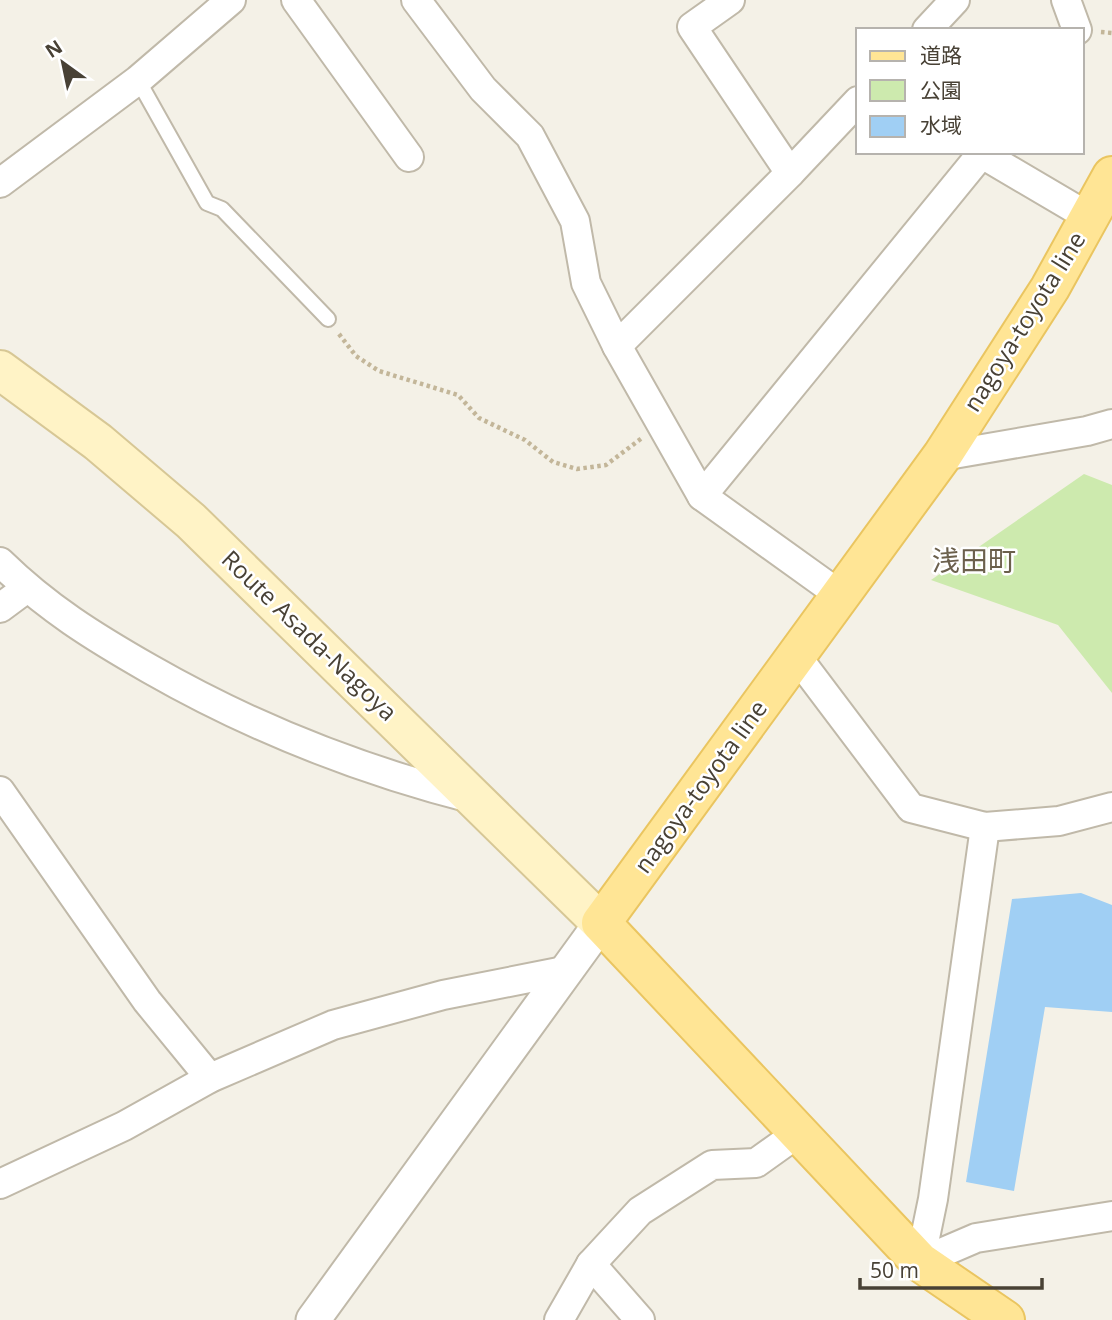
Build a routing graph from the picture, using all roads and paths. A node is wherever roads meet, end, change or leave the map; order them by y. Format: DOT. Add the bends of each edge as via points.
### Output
graph roads {
  1 [pos="231,0"];
  2 [pos="296,0"];
  3 [pos="416,0"];
  4 [pos="730,0"];
  5 [pos="955,0"];
  6 [pos="1066,0"];
  7 [pos="929,28"];
  8 [pos="1076,28"];
  9 [pos="138,80"];
  10 [pos="856,104"];
  11 [pos="982,154"];
  12 [pos="985,154"];
  13 [pos="409,157"];
  14 [pos="790,173"];
  15 [pos="1112,176"];
  16 [pos="0,183"];
  17 [pos="1089,217"];
  18 [pos="328,319"];
  19 [pos="617,346"];
  20 [pos="0,370"];
  21 [pos="661,423"];
  22 [pos="1112,424"];
  23 [pos="942,456"];
  24 [pos="702,496"];
  25 [pos="0,562"];
  26 [pos="27,588"];
  27 [pos="840,596"];
  28 [pos="0,608"];
  29 [pos="797,657"];
  30 [pos="0,791"];
  31 [pos="480,800"];
  32 [pos="1112,807"];
  33 [pos="985,827"];
  34 [pos="601,923"];
  35 [pos="564,971"];
  36 [pos="210,1078"];
  37 [pos="798,1133"];
  38 [pos="0,1184"];
  39 [pos="1112,1216"];
  40 [pos="920,1262"];
  41 [pos="591,1264"];
  42 [pos="313,1320"];
  43 [pos="559,1320"];
  44 [pos="640,1320"];
  45 [pos="1004,1320"];
  1 -- 9 [label="street"];
  2 -- 13 [label="street"];
  3 -- 19 [label="street" via="483,89 530,136 575,221 586,283"];
  4 -- 14 [label="street" via="692,27"];
  5 -- 7 [label="street"];
  6 -- 8 [label="street"];
  9 -- 16 [label="street"];
  9 -- 18 [label="lane" via="206,203 222,209"];
  10 -- 14 [label="street"];
  11 -- 24 [label="street"];
  12 -- 17 [label="street"];
  14 -- 19 [label="street"];
  15 -- 17 [label="main road, nagoya-toyota line"];
  17 -- 23 [label="main road, nagoya-toyota line" via="1050,288"];
  18 -- 21 [label="path" via="356,356 379,371 458,395 479,418 525,440 553,462 577,469 606,466"];
  19 -- 21 [label="street"];
  20 -- 31 [label="main road, Route Asada-Nagoya" via="98,442 191,521"];
  21 -- 24 [label="street"];
  22 -- 23 [label="street"];
  23 -- 27 [label="main road, nagoya-toyota line"];
  24 -- 27 [label="street"];
  25 -- 26 [label="street"];
  26 -- 28 [label="street"];
  26 -- 31 [label="street" via="76,627 270,731 395,779"];
  27 -- 29 [label="main road, nagoya-toyota line"];
  29 -- 33 [label="street" via="911,808"];
  29 -- 34 [label="main road, nagoya-toyota line"];
  30 -- 36 [label="street" via="147,1001"];
  31 -- 34 [label="main road, Route Asada-Nagoya"];
  32 -- 33 [label="street" via="1059,821"];
  33 -- 40 [label="street" via="933,1199"];
  34 -- 35 [label="street"];
  34 -- 37 [label="main road"];
  35 -- 36 [label="street" via="443,995 333,1025"];
  35 -- 42 [label="street"];
  36 -- 38 [label="street"];
  37 -- 40 [label="main road"];
  37 -- 41 [label="street" via="756,1163 712,1166 640,1211"];
  39 -- 40 [label="street" via="976,1238"];
  40 -- 45 [label="main road"];
  41 -- 43 [label="street"];
  41 -- 44 [label="street"];
}
